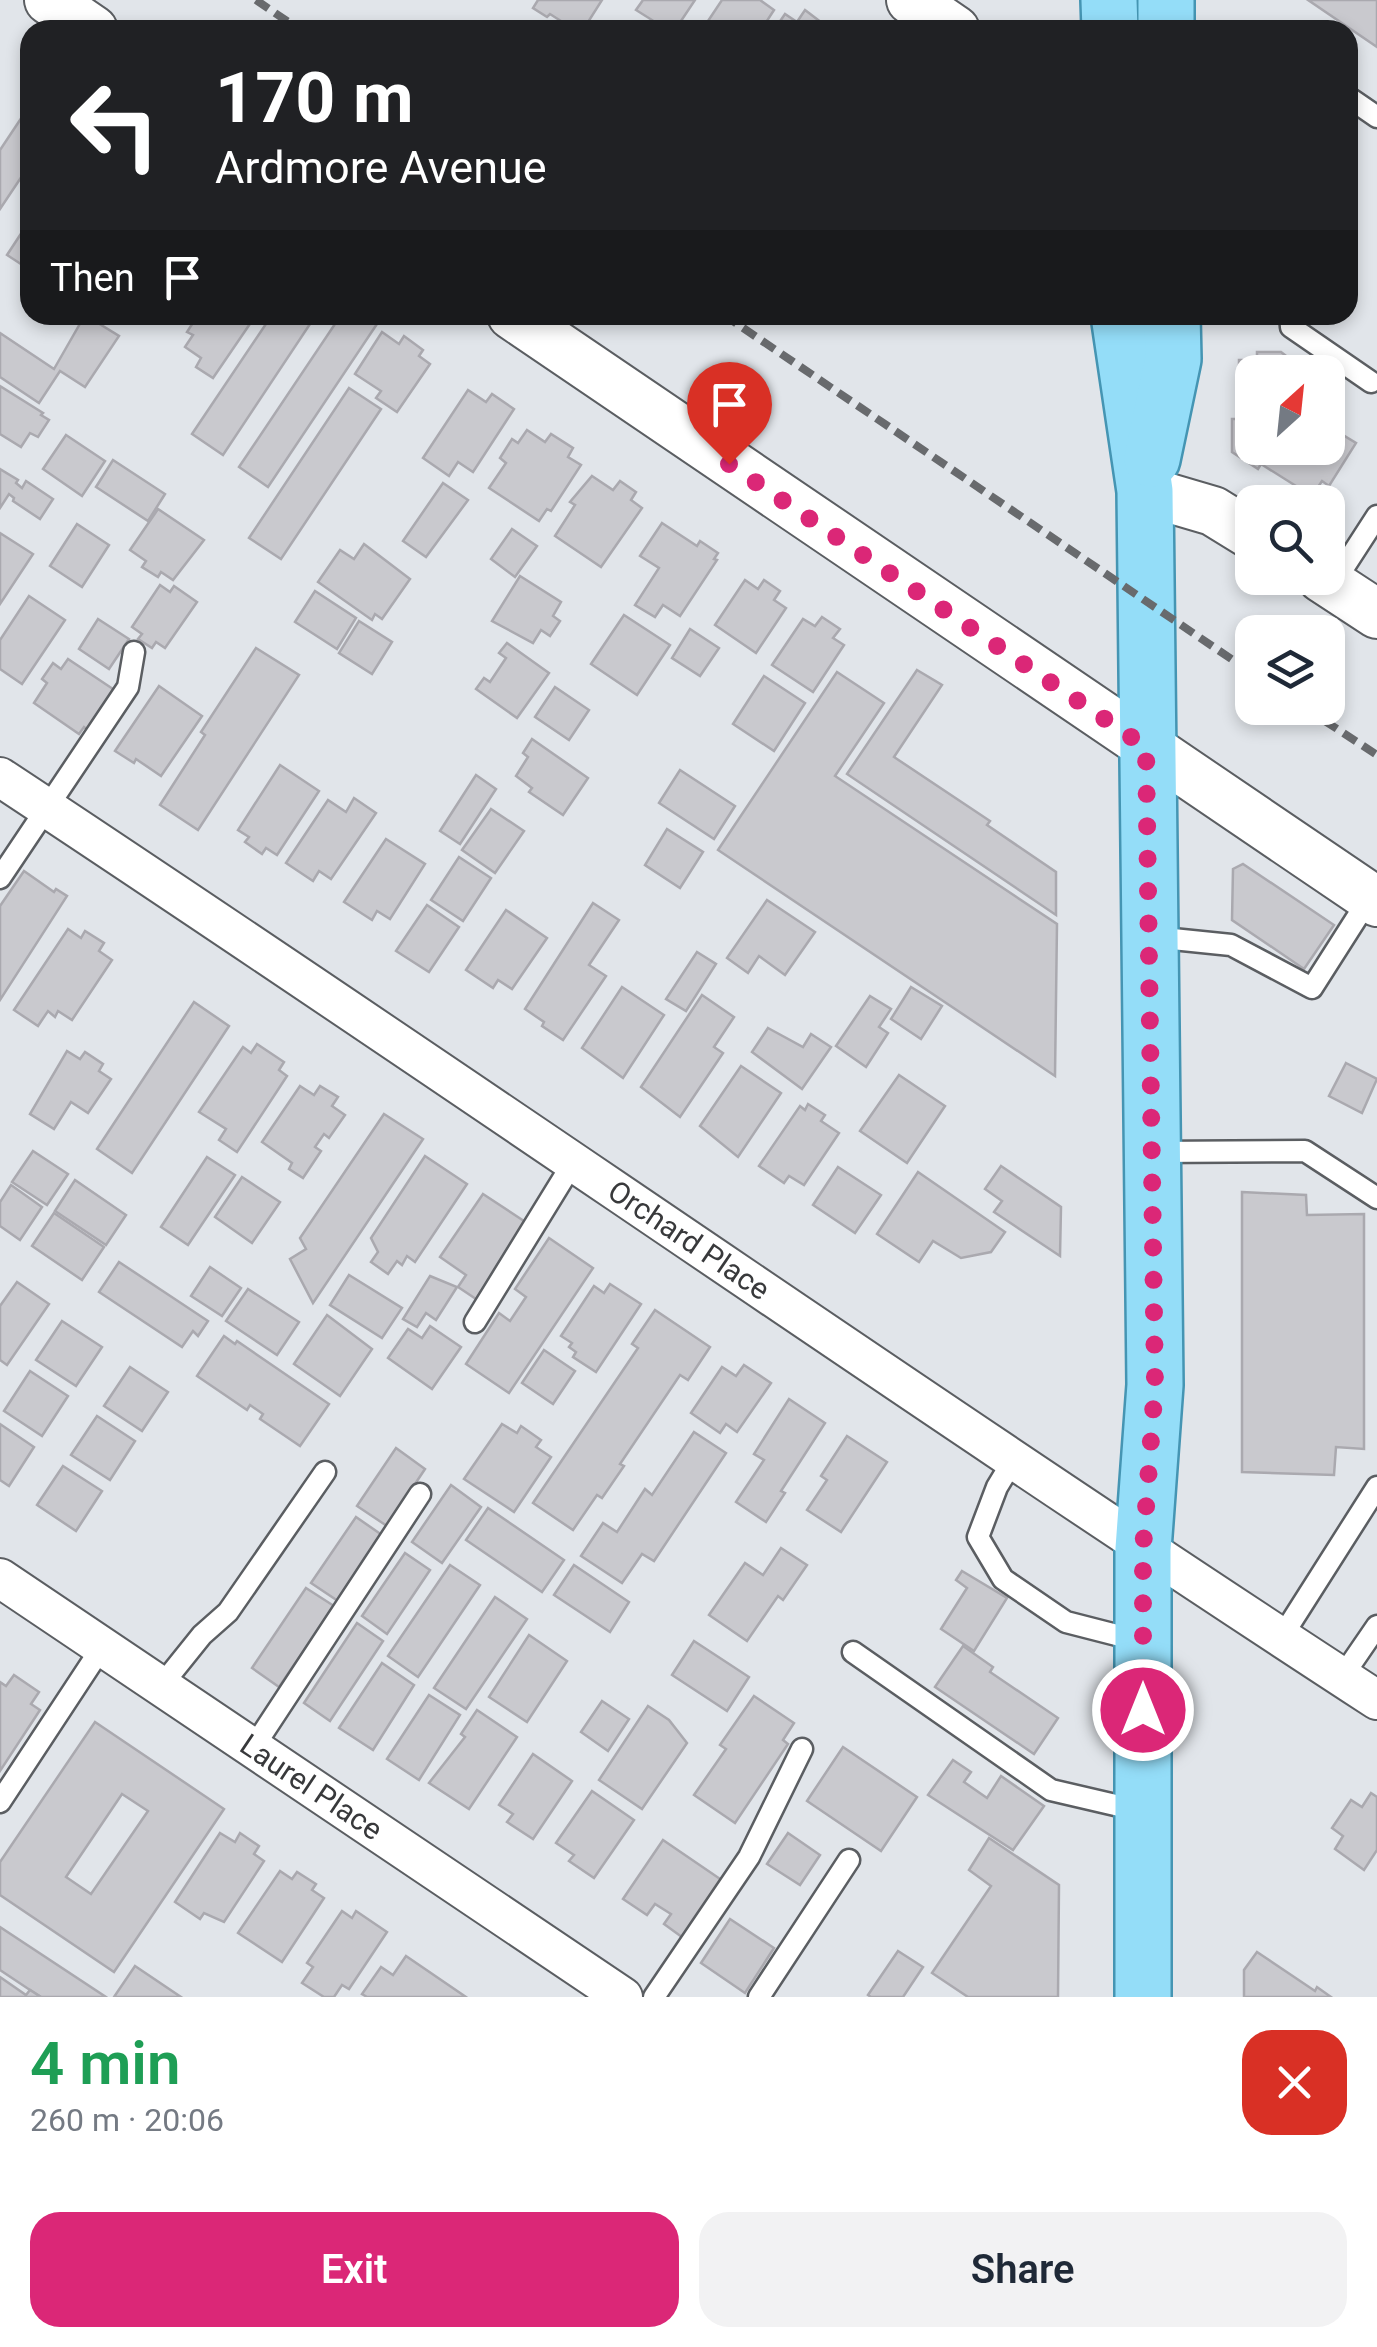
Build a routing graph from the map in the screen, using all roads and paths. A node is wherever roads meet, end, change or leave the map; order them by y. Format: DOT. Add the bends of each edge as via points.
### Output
graph roads {
  1 [pos="49,0"];
  2 [pos="911,0"];
  3 [pos="78,20"];
  4 [pos="941,20"];
  5 [pos="527,325"];
  6 [pos="1121,325"];
  7 [pos="1172,325"];
  8 [pos="1291,325"];
  9 [pos="1375,382"];
  10 [pos="1146,491"];
  11 [pos="1377,516"];
  12 [pos="1235,524"];
  13 [pos="1345,558"];
  14 [pos="1345,593"];
  15 [pos="1377,614"];
  16 [pos="134,652"];
  17 [pos="1146,747"];
  18 [pos="0,777"];
  19 [pos="48,808"];
  20 [pos="0,878"];
  21 [pos="1374,900"];
  22 [pos="1148,936"];
  23 [pos="1151,1152"];
  24 [pos="574,1161"];
  25 [pos="1377,1198"];
  26 [pos="475,1322"];
  27 [pos="1014,1459"];
  28 [pos="326,1472"];
  29 [pos="1377,1488"];
  30 [pos="420,1494"];
  31 [pos="1143,1549"];
  32 [pos="0,1578"];
  33 [pos="1377,1626"];
  34 [pos="1281,1638"];
  35 [pos="1144,1642"];
  36 [pos="102,1647"];
  37 [pos="853,1652"];
  38 [pos="1342,1678"];
  39 [pos="161,1686"];
  40 [pos="1377,1700"];
  41 [pos="253,1748"];
  42 [pos="802,1749"];
  43 [pos="0,1802"];
  44 [pos="1143,1811"];
  45 [pos="849,1860"];
  46 [pos="623,1997"];
  47 [pos="654,1997"];
  48 [pos="759,1997"];
  49 [pos="1143,1997"];
  1 -- 3 [label="street"];
  2 -- 4 [label="street"];
  5 -- 17 [label="street"];
  6 -- 10 [label="main road"];
  7 -- 10 [label="main road" via="1173,359"];
  8 -- 9 [label="lane"];
  10 -- 12 [label="street" via="1214,511"];
  10 -- 17 [label="main road"];
  11 -- 13 [label="lane"];
  14 -- 15 [label="street"];
  16 -- 19 [label="lane" via="128,687"];
  17 -- 21 [label="street"];
  17 -- 22 [label="main road"];
  18 -- 19 [label="street, Orchard Place"];
  19 -- 20 [label="lane"];
  19 -- 24 [label="street, Orchard Place"];
  21 -- 22 [label="lane" via="1312,988 1231,945"];
  22 -- 23 [label="main road"];
  23 -- 25 [label="lane" via="1305,1151"];
  23 -- 31 [label="main road" via="1155,1385"];
  24 -- 26 [label="lane"];
  24 -- 27 [label="street, Orchard Place"];
  27 -- 31 [label="street, Orchard Place"];
  27 -- 35 [label="lane" via="978,1537 1003,1578 1066,1622"];
  28 -- 39 [label="lane" via="228,1612"];
  29 -- 34 [label="lane"];
  30 -- 41 [label="lane"];
  31 -- 34 [label="street, Orchard Place"];
  31 -- 35 [label="main road"];
  32 -- 36 [label="street, Laurel Place"];
  33 -- 38 [label="lane"];
  34 -- 38 [label="street, Orchard Place"];
  35 -- 44 [label="main road"];
  36 -- 39 [label="street, Laurel Place"];
  36 -- 43 [label="lane"];
  37 -- 44 [label="lane" via="1051,1790"];
  38 -- 40 [label="street, Orchard Place"];
  39 -- 41 [label="street, Laurel Place"];
  41 -- 46 [label="street, Laurel Place"];
  42 -- 47 [label="lane" via="749,1857"];
  44 -- 49 [label="main road"];
  45 -- 48 [label="lane"];
}
